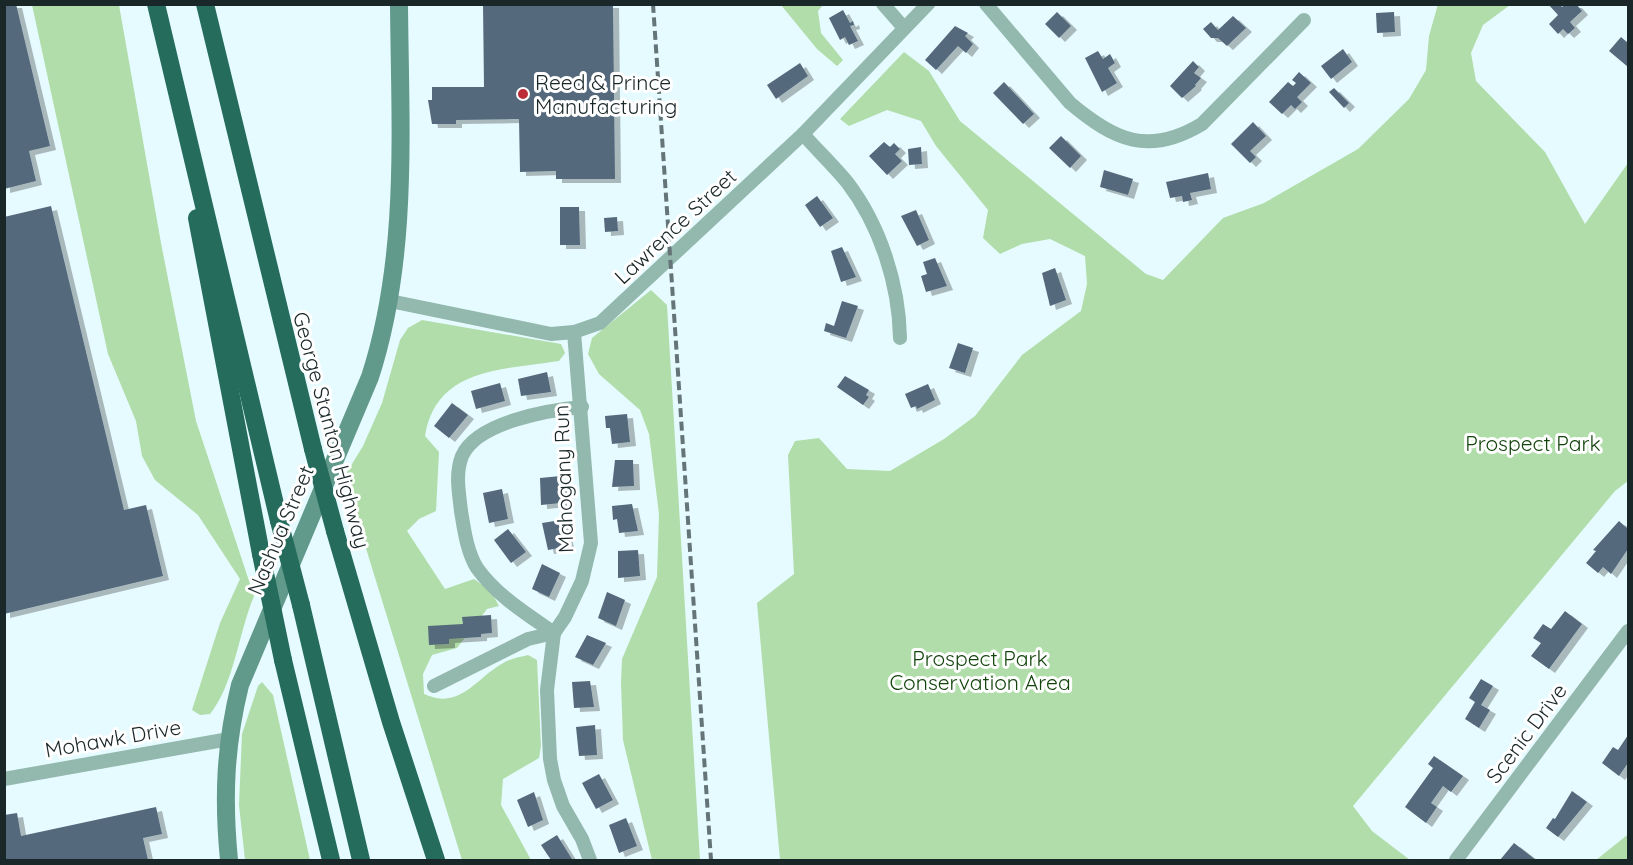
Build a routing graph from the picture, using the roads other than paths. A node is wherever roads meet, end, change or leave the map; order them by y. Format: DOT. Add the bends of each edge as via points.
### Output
graph roads {
  1 [pos="156,4"];
  2 [pos="205,4"];
  3 [pos="399,4"];
  4 [pos="883,4"];
  5 [pos="928,4"];
  6 [pos="986,4"];
  7 [pos="1304,20"];
  8 [pos="904,28"];
  9 [pos="173,80"];
  10 [pos="803,134"];
  11 [pos="390,301"];
  12 [pos="574,332"];
  13 [pos="900,338"];
  14 [pos="582,407"];
  15 [pos="1629,631"];
  16 [pos="554,633"];
  17 [pos="434,686"];
  18 [pos="229,739"];
  19 [pos="4,779"];
  20 [pos="229,861"];
  21 [pos="331,861"];
  22 [pos="361,861"];
  23 [pos="435,861"];
  24 [pos="590,861"];
  25 [pos="1456,861"];
  1 -- 9 [label="highway"];
  2 -- 23 [label="highway, George Stanton Highway, bridge" via="335,531"];
  3 -- 11 [label="main road, Nashua Street" via="401,150"];
  4 -- 8 [label="street"];
  5 -- 8 [label="street, Lawrence Street"];
  6 -- 7 [label="street" via="1070,103 1119,135 1151,143 1184,135 1202,124"];
  8 -- 10 [label="street, Lawrence Street"];
  9 -- 21 [label="highway, bridge" via="212,308 261,554"];
  9 -- 22 [label="highway, bridge"];
  10 -- 12 [label="street, Lawrence Street" via="612,315"];
  10 -- 13 [label="street" via="865,210 891,275 899,309"];
  11 -- 12 [label="street, Lawrence Street" via="535,332"];
  11 -- 18 [label="main road, Nashua Street" via="370,377 240,685"];
  12 -- 14 [label="street, Mahogany Run"];
  14 -- 16 [label="street, Mahogany Run" via="591,543 582,581"];
  14 -- 16 [label="street" via="543,411 484,435 467,448 458,475 463,524 476,566 502,595"];
  15 -- 25 [label="street, Scenic Drive"];
  16 -- 17 [label="street" via="528,639"];
  16 -- 24 [label="street, Mahogany Run" via="547,690 550,759 563,806"];
  18 -- 19 [label="street, Mohawk Drive"];
  18 -- 20 [label="main road, Nashua Street" via="224,783"];
}
